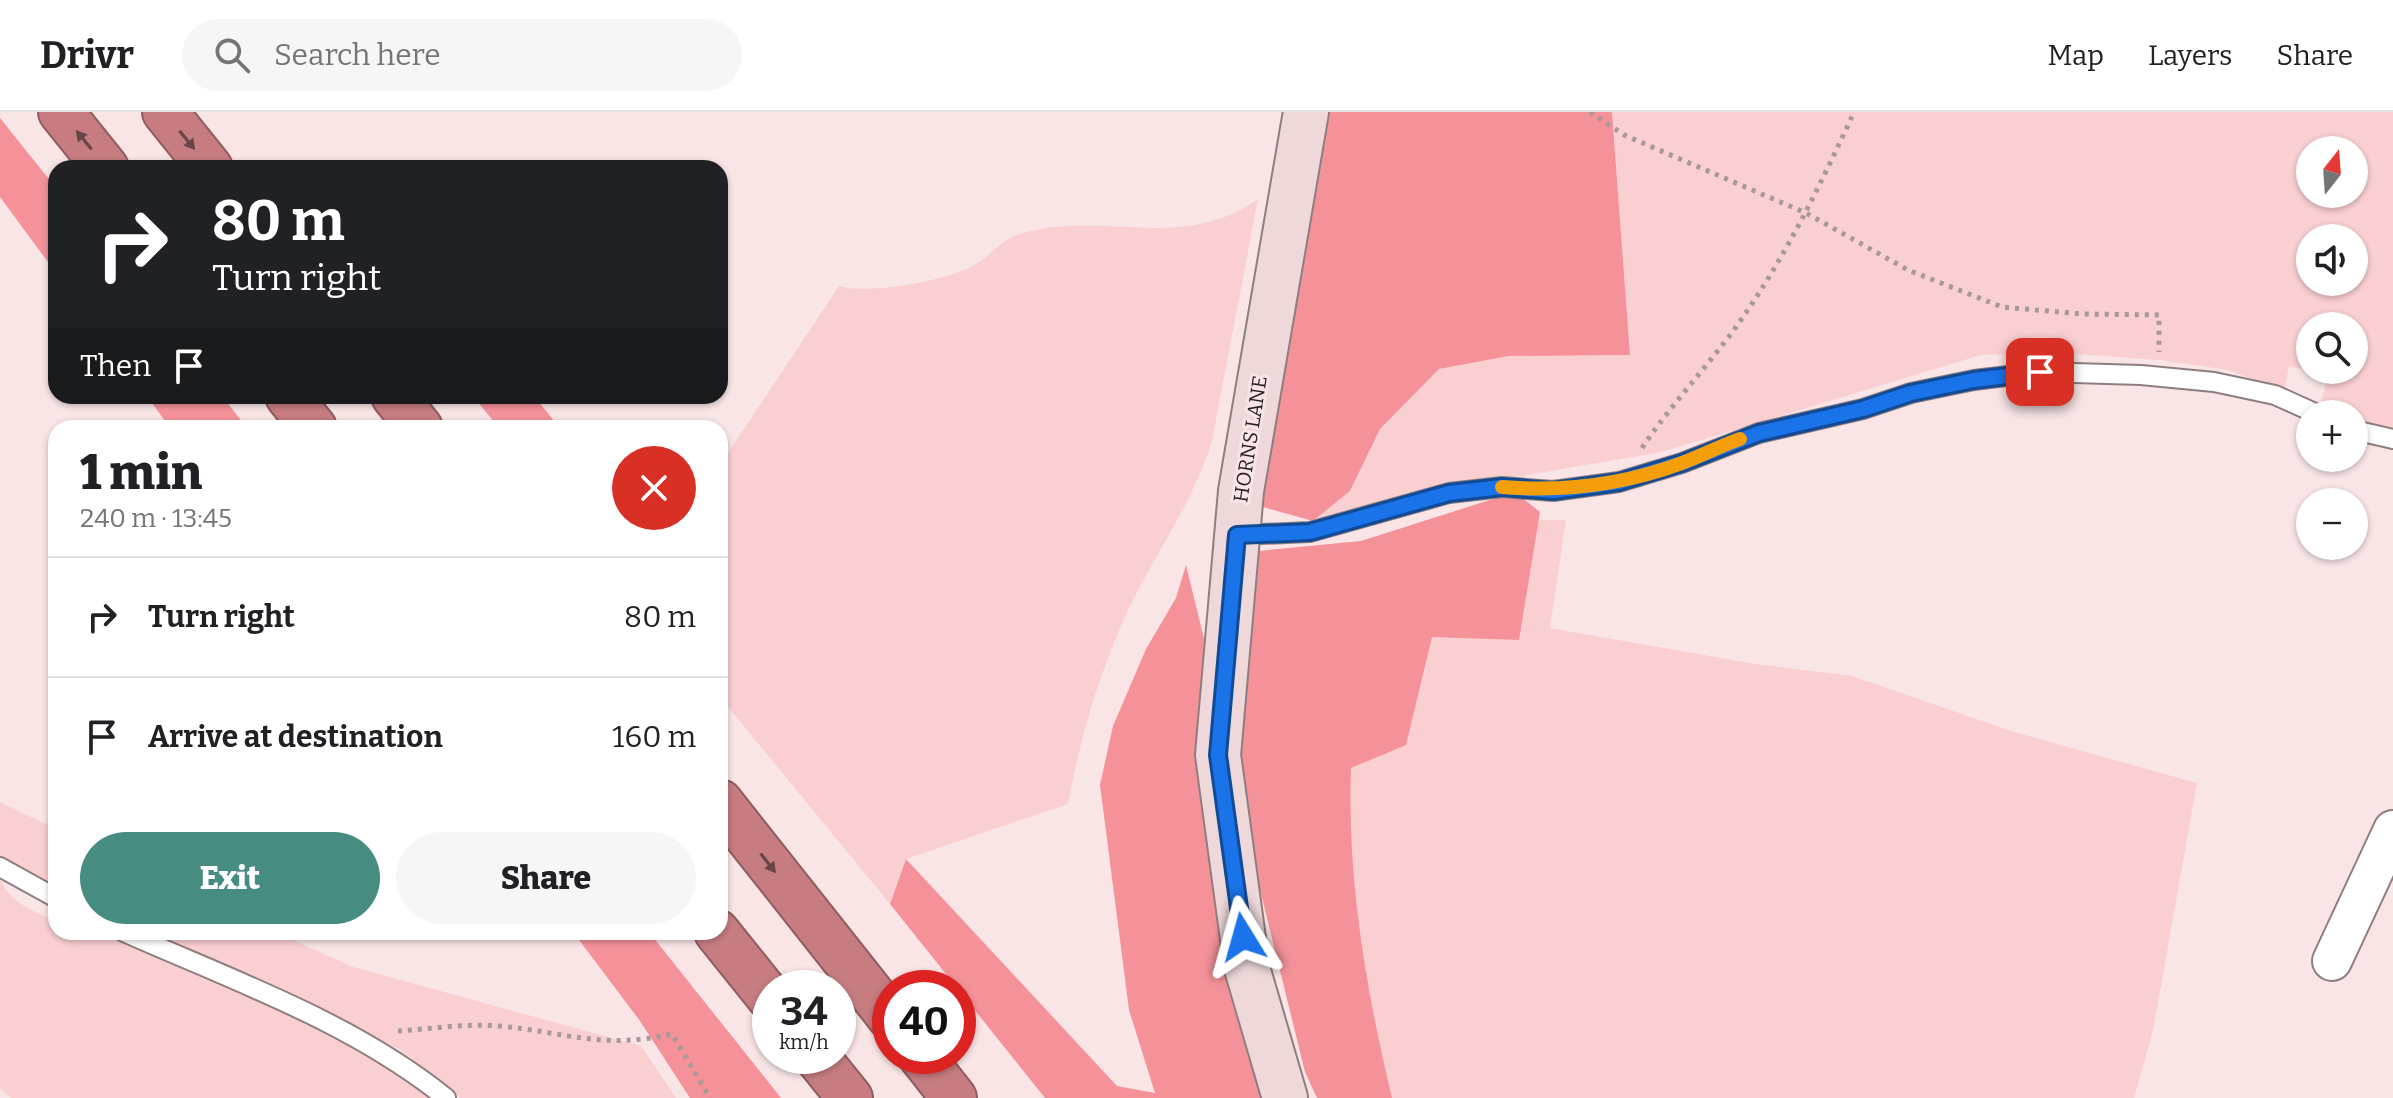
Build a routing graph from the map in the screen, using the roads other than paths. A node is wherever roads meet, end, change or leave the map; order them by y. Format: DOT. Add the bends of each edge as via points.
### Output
graph roads {
  1 [pos="61,112"];
  2 [pos="165,112"];
  3 [pos="1306,112"];
  4 [pos="100,160"];
  5 [pos="204,160"];
  6 [pos="294,404"];
  7 [pos="400,404"];
  8 [pos="2296,404"];
  9 [pos="308,420"];
  10 [pos="414,420"];
  11 [pos="2368,433"];
  12 [pos="2393,439"];
  13 [pos="1237,535"];
  14 [pos="728,812"];
  15 [pos="2393,830"];
  16 [pos="0,867"];
  17 [pos="48,894"];
  18 [pos="142,940"];
  19 [pos="723,940"];
  20 [pos="2332,961"];
  21 [pos="752,976"];
  22 [pos="872,994"];
  23 [pos="831,1074"];
  24 [pos="935,1074"];
  25 [pos="446,1098"];
  26 [pos="850,1098"];
  27 [pos="954,1098"];
  28 [pos="1285,1098"];
  4 -- 1 [label="highway, one-way"];
  2 -- 5 [label="highway, one-way"];
  3 -- 13 [label="street, HORNS LANE"];
  6 -- 9 [label="highway"];
  7 -- 10 [label="highway"];
  8 -- 13 [label="lane" via="2214,382 2040,372 1924,390 1759,433 1619,482 1553,491 1502,487 1449,493 1310,532"];
  11 -- 12 [label="lane"];
  13 -- 28 [label="street, HORNS LANE" via="1218,755 1247,968"];
  14 -- 22 [label="highway, one-way"];
  15 -- 20 [label="street"];
  16 -- 17 [label="lane"];
  18 -- 25 [label="lane" via="352,1034"];
  19 -- 21 [label="highway"];
  23 -- 26 [label="highway"];
  24 -- 27 [label="highway"];
}
